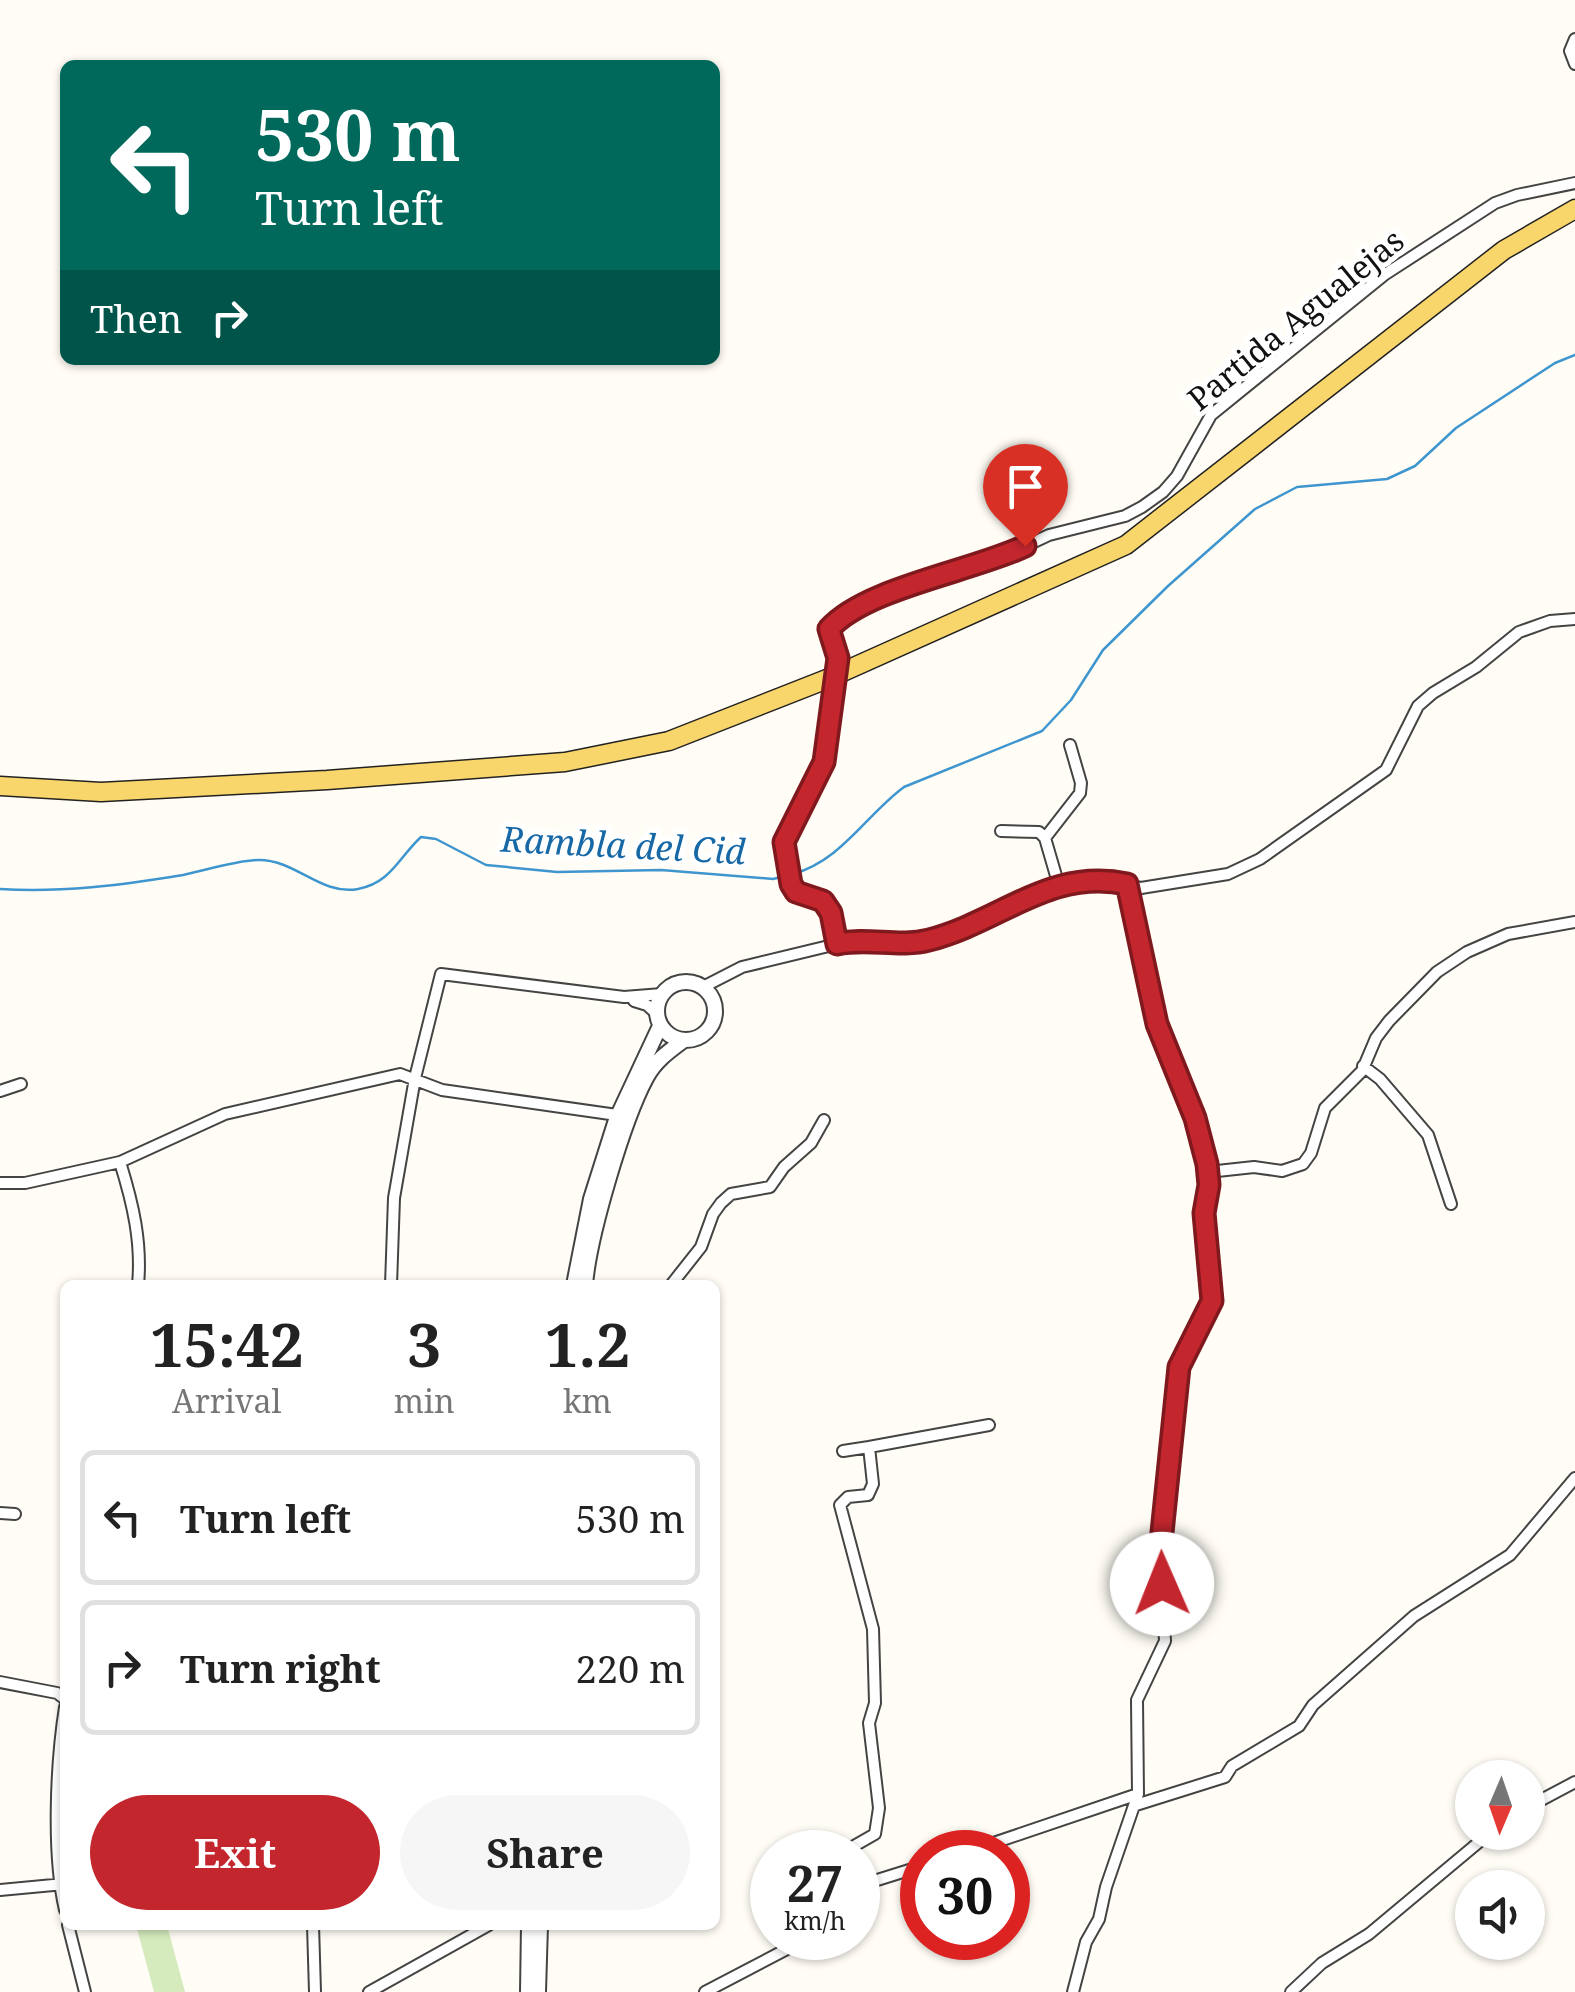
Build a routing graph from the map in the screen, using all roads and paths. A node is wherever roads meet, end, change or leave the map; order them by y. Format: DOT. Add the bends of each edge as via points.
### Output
graph roads {
  1 [pos="1575,39"];
  2 [pos="1575,64"];
  3 [pos="1575,183"];
  4 [pos="1575,209"];
  5 [pos="1575,619"];
  6 [pos="1070,745"];
  7 [pos="0,784"];
  8 [pos="1000,831"];
  9 [pos="1045,838"];
  10 [pos="1127,884"];
  11 [pos="1059,886"];
  12 [pos="1575,922"];
  13 [pos="837,944"];
  14 [pos="711,988"];
  15 [pos="662,994"];
  16 [pos="624,998"];
  17 [pos="658,1020"];
  18 [pos="684,1040"];
  19 [pos="1364,1066"];
  20 [pos="415,1078"];
  21 [pos="21,1084"];
  22 [pos="0,1091"];
  23 [pos="624,1116"];
  24 [pos="824,1120"];
  25 [pos="120,1162"];
  26 [pos="1208,1172"];
  27 [pos="0,1183"];
  28 [pos="1451,1204"];
  29 [pos="138,1280"];
  30 [pos="392,1280"];
  31 [pos="575,1280"];
  32 [pos="586,1280"];
  33 [pos="675,1280"];
  34 [pos="989,1425"];
  35 [pos="869,1448"];
  36 [pos="843,1451"];
  37 [pos="1575,1478"];
  38 [pos="0,1512"];
  39 [pos="16,1514"];
  40 [pos="0,1682"];
  41 [pos="60,1696"];
  42 [pos="1575,1782"];
  43 [pos="60,1789"];
  44 [pos="1545,1798"];
  45 [pos="1137,1799"];
  46 [pos="876,1830"];
  47 [pos="60,1831"];
  48 [pos="1030,1832"];
  49 [pos="1469,1850"];
  50 [pos="60,1884"];
  51 [pos="0,1890"];
  52 [pos="69,1930"];
  53 [pos="313,1930"];
  54 [pos="480,1930"];
  55 [pos="529,1930"];
  56 [pos="540,1930"];
  57 [pos="766,1960"];
  58 [pos="85,1992"];
  59 [pos="316,1992"];
  60 [pos="369,1992"];
  61 [pos="528,1992"];
  62 [pos="538,1992"];
  63 [pos="706,1992"];
  64 [pos="1073,1992"];
  65 [pos="1291,1992"];
  1 -- 2 [label="street"];
  3 -- 13 [label="street, Partida Agualejas, bridge" via="1495,203 1384,275 1210,415 1177,476 1142,507 921,581 837,620 829,629 838,658 824,762 784,842 791,884 802,896 823,901"];
  4 -- 7 [label="main road" via="1504,250 1126,544 826,680 670,741 565,762 100,792"];
  5 -- 10 [label="street" via="1518,632 1433,693 1418,706 1386,770 1260,859 1228,874 1141,888"];
  6 -- 9 [label="street" via="1080,793"];
  8 -- 9 [label="street" via="1039,832"];
  9 -- 11 [label="street"];
  10 -- 11 [label="street" via="1090,880"];
  10 -- 26 [label="street" via="1157,1024 1195,1118"];
  11 -- 13 [label="street" via="927,941"];
  12 -- 19 [label="street" via="1508,934 1437,972 1389,1020"];
  13 -- 14 [label="street" via="742,967"];
  14 -- 15 [label="street" via="676,983"];
  14 -- 18 [label="street" via="714,1020 708,1031"];
  15 -- 16 [label="street"];
  15 -- 17 [label="street"];
  16 -- 17 [label="street" via="648,1005"];
  16 -- 20 [label="street" via="440,974"];
  17 -- 18 [label="street" via="670,1036"];
  17 -- 23 [label="street"];
  18 -- 23 [label="street" via="660,1057"];
  19 -- 26 [label="street" via="1325,1108 1303,1164 1282,1171"];
  19 -- 28 [label="street" via="1428,1135"];
  20 -- 23 [label="street" via="442,1090"];
  20 -- 25 [label="street" via="400,1074 224,1114"];
  20 -- 30 [label="street" via="394,1198"];
  21 -- 22 [label="street"];
  23 -- 31 [label="street" via="591,1199"];
  23 -- 32 [label="street"];
  24 -- 33 [label="street" via="770,1188 731,1194 721,1203 701,1248"];
  25 -- 27 [label="street" via="24,1184"];
  25 -- 29 [label="street" via="136,1211"];
  26 -- 45 [label="street" via="1204,1213 1212,1301 1179,1367 1160,1552 1165,1640 1137,1700"];
  34 -- 35 [label="street"];
  35 -- 36 [label="street"];
  35 -- 46 [label="street" via="872,1490 840,1505 874,1630 869,1723"];
  37 -- 45 [label="street" via="1510,1555 1414,1616 1298,1726 1232,1766 1224,1778"];
  38 -- 39 [label="street"];
  40 -- 41 [label="street"];
  42 -- 44 [label="street"];
  43 -- 47 [label="street"];
  45 -- 48 [label="street"];
  45 -- 64 [label="street"];
  49 -- 65 [label="street"];
  50 -- 51 [label="street"];
  52 -- 58 [label="street"];
  53 -- 59 [label="street"];
  54 -- 60 [label="street"];
  55 -- 61 [label="street"];
  56 -- 62 [label="street"];
  57 -- 63 [label="street"];
}
